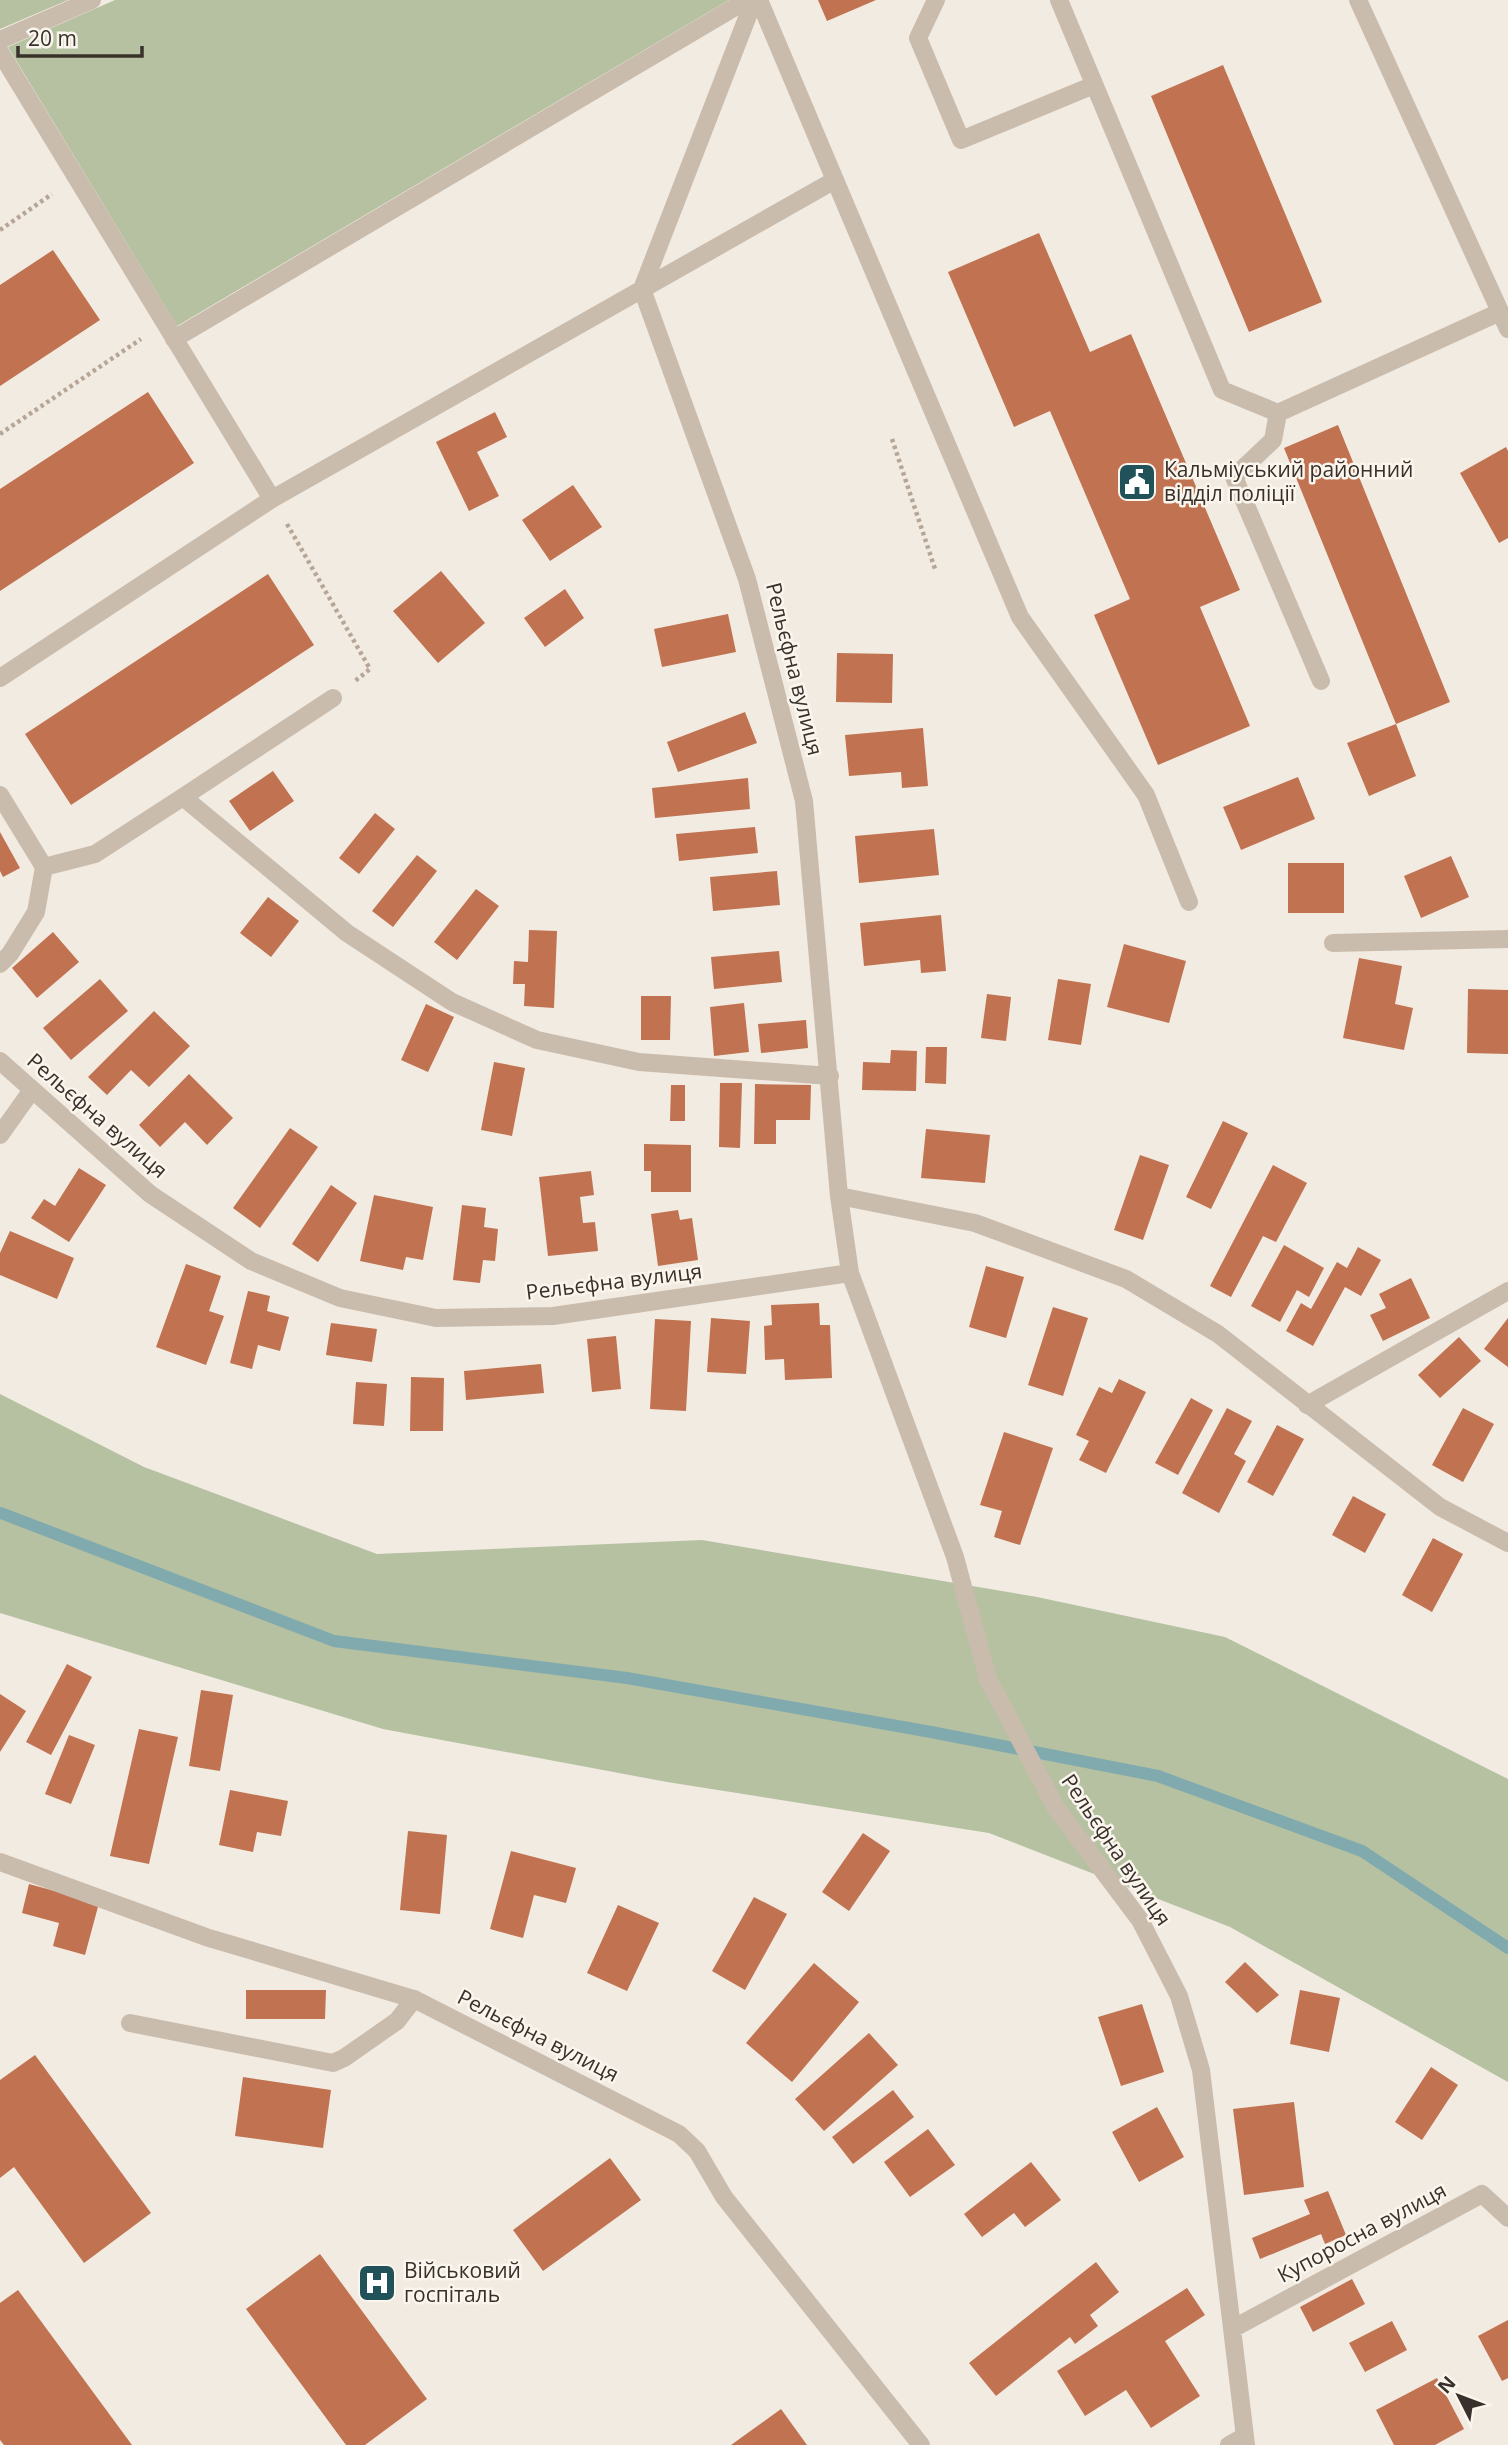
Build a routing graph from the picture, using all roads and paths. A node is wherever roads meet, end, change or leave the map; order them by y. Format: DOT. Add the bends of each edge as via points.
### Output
graph roads {
  1 [pos="92,0"];
  2 [pos="747,0"];
  3 [pos="757,0"];
  4 [pos="936,0"];
  5 [pos="1059,0"];
  6 [pos="1358,0"];
  7 [pos="0,40"];
  8 [pos="0,52"];
  9 [pos="1094,85"];
  10 [pos="76,177"];
  11 [pos="835,180"];
  12 [pos="0,230"];
  13 [pos="642,289"];
  14 [pos="1505,316"];
  15 [pos="164,322"];
  16 [pos="174,339"];
  17 [pos="1278,413"];
  18 [pos="0,434"];
  19 [pos="892,439"];
  20 [pos="272,499"];
  21 [pos="935,569"];
  22 [pos="0,678"];
  23 [pos="1321,681"];
  24 [pos="333,698"];
  25 [pos="0,795"];
  26 [pos="183,797"];
  27 [pos="44,867"];
  28 [pos="1189,902"];
  29 [pos="1508,939"];
  30 [pos="1333,943"];
  31 [pos="0,964"];
  32 [pos="0,1061"];
  33 [pos="830,1076"];
  34 [pos="32,1090"];
  35 [pos="0,1135"];
  36 [pos="839,1195"];
  37 [pos="850,1273"];
  38 [pos="1508,1291"];
  39 [pos="1307,1405"];
  40 [pos="1508,1543"];
  41 [pos="0,1862"];
  42 [pos="414,1999"];
  43 [pos="130,2023"];
  44 [pos="1508,2218"];
  45 [pos="1232,2329"];
  46 [pos="1246,2440"];
  47 [pos="921,2445"];
  48 [pos="1229,2445"];
  1 -- 7 [label="street"];
  2 -- 16 [label="street"];
  3 -- 11 [label="street"];
  3 -- 13 [label="street"];
  4 -- 9 [label="street" via="918,38 961,140"];
  5 -- 9 [label="street"];
  6 -- 14 [label="street"];
  8 -- 10 [label="street"];
  9 -- 17 [label="street" via="1222,390"];
  10 -- 12 [label="path"];
  10 -- 15 [label="street"];
  11 -- 13 [label="street"];
  11 -- 28 [label="street" via="1020,617 1146,795"];
  13 -- 20 [label="street"];
  13 -- 33 [label="street, Рельєфна вулиця" via="747,579 804,801"];
  14 -- 17 [label="street"];
  15 -- 16 [label="street"];
  15 -- 18 [label="path"];
  16 -- 20 [label="street"];
  17 -- 23 [label="street" via="1273,440 1234,477"];
  19 -- 21 [label="path"];
  20 -- 22 [label="street"];
  20 -- 24 [label="path" via="370,669"];
  24 -- 26 [label="street"];
  25 -- 27 [label="street"];
  26 -- 27 [label="street" via="95,854"];
  26 -- 33 [label="street" via="347,933 452,1002 537,1040 639,1062"];
  27 -- 31 [label="street" via="36,912"];
  29 -- 30 [label="street"];
  32 -- 34 [label="street, Рельєфна вулиця"];
  33 -- 36 [label="street, Рельєфна вулиця"];
  34 -- 35 [label="street"];
  34 -- 37 [label="street, Рельєфна вулиця" via="150,1194 251,1261 340,1298 436,1318 552,1316"];
  36 -- 37 [label="street, Рельєфна вулиця"];
  36 -- 39 [label="street" via="975,1223 1126,1279 1218,1334"];
  37 -- 45 [label="street, Рельєфна вулиця" via="955,1557 988,1679 1056,1808 1140,1920 1179,1996 1201,2070"];
  38 -- 39 [label="street"];
  39 -- 40 [label="street" via="1440,1507"];
  41 -- 42 [label="street, Рельєфна вулиця" via="206,1937"];
  42 -- 43 [label="street" via="397,2021 333,2063"];
  42 -- 47 [label="street, Рельєфна вулиця" via="679,2134 697,2151 724,2197"];
  44 -- 45 [label="street, Купоросна вулиця" via="1482,2194"];
  45 -- 46 [label="street, Рельєфна вулиця"];
  46 -- 48 [label="street"];
}
